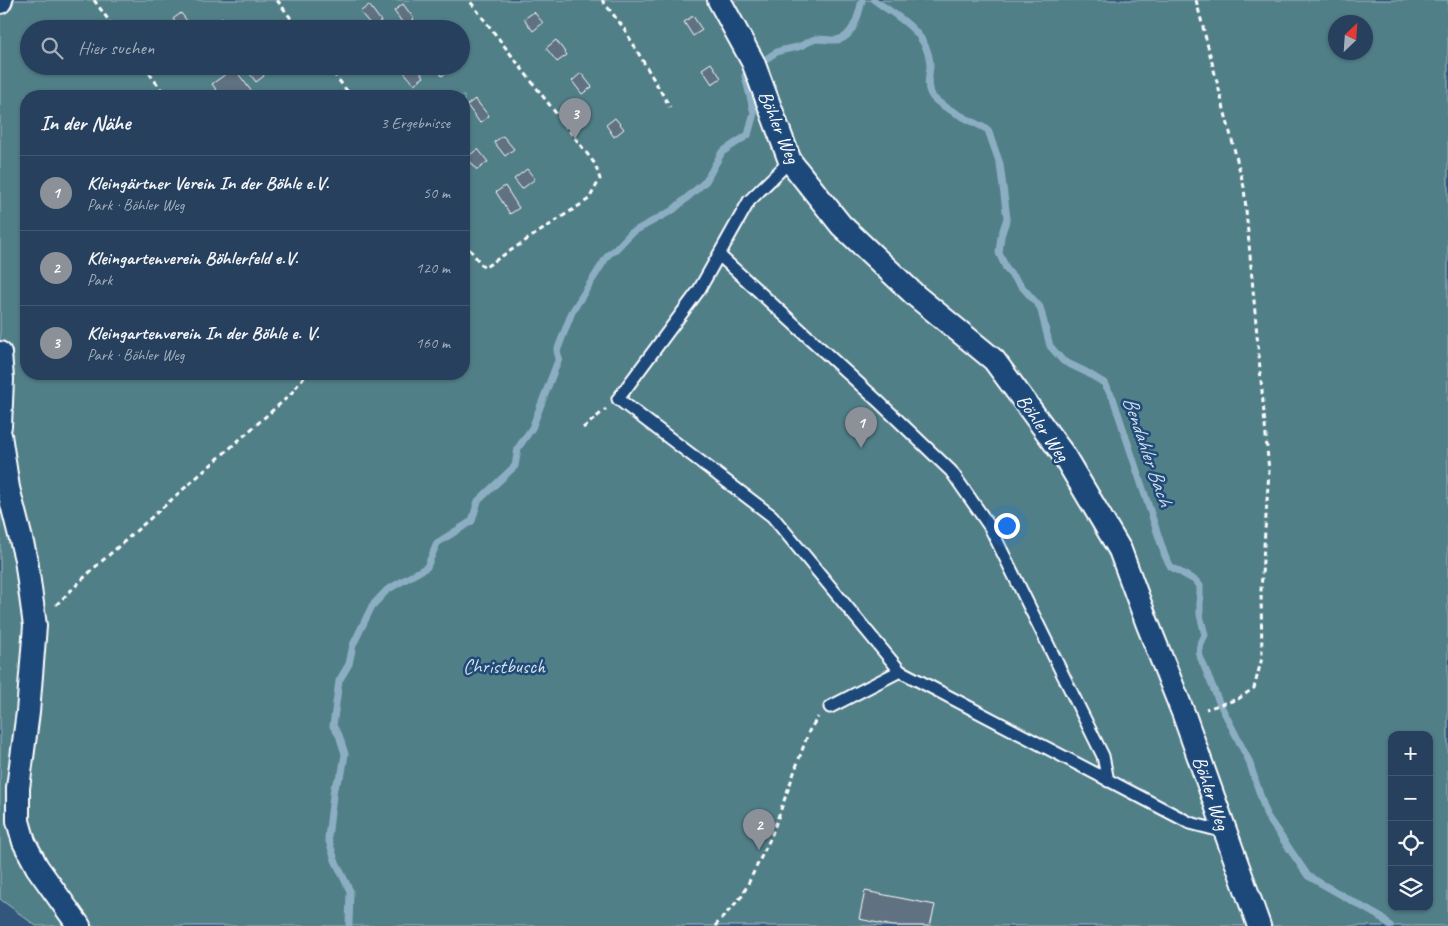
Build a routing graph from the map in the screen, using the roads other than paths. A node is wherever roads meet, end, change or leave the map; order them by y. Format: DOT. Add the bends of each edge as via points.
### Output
graph roads {
  1 [pos="718,0"];
  2 [pos="790,161"];
  3 [pos="719,255"];
  4 [pos="0,353"];
  5 [pos="0,426"];
  6 [pos="0,435"];
  7 [pos="900,671"];
  8 [pos="830,707"];
  9 [pos="1108,781"];
  10 [pos="1224,832"];
  11 [pos="79,926"];
  12 [pos="1259,926"];
  1 -- 2 [label="street, Böhler Weg" via="753,62"];
  2 -- 3 [label="lane" via="749,201"];
  2 -- 10 [label="street, Böhler Weg" via="841,225 916,296 994,360 1063,454 1120,550 1184,715"];
  3 -- 7 [label="lane" via="699,290 618,399 772,516"];
  3 -- 9 [label="lane" via="951,471 990,527 1104,756"];
  4 -- 5 [label="street"];
  6 -- 11 [label="street" via="8,488 26,559 35,626 18,788 18,821 37,867"];
  7 -- 8 [label="lane"];
  7 -- 9 [label="lane"];
  9 -- 10 [label="lane" via="1190,823"];
  10 -- 12 [label="street, Böhler Weg"];
}
